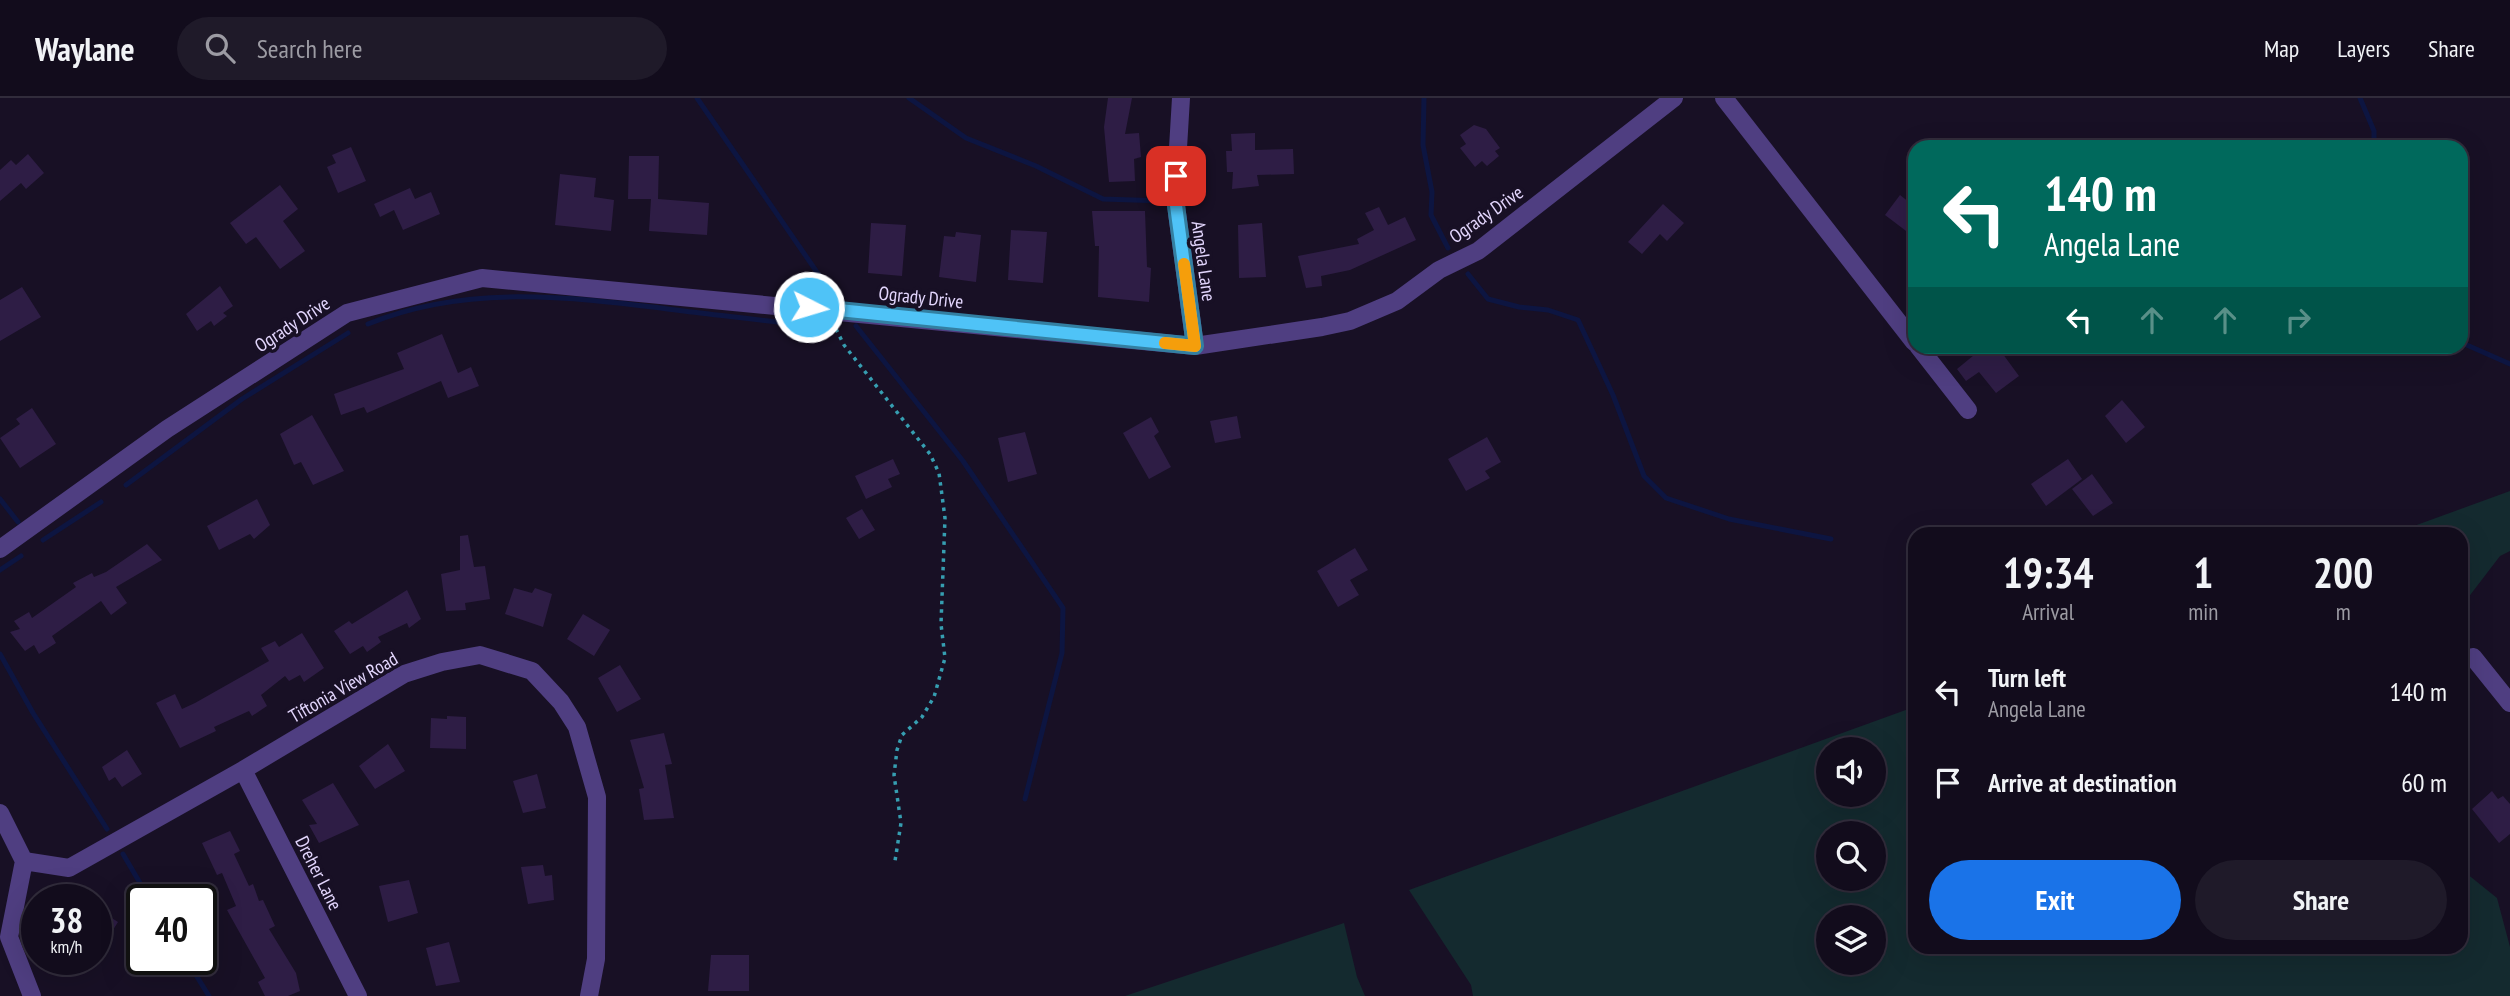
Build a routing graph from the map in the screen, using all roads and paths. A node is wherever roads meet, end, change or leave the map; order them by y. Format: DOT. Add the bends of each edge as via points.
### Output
graph roads {
  1 [pos="1181,98"];
  2 [pos="1674,98"];
  3 [pos="1724,98"];
  4 [pos="835,309"];
  5 [pos="1908,334"];
  6 [pos="1195,346"];
  7 [pos="1924,354"];
  8 [pos="1968,410"];
  9 [pos="0,549"];
  10 [pos="2473,657"];
  11 [pos="2510,703"];
  12 [pos="243,770"];
  13 [pos="0,813"];
  14 [pos="24,861"];
  15 [pos="895,861"];
  16 [pos="32,996"];
  17 [pos="358,996"];
  18 [pos="589,996"];
  1 -- 6 [label="street, Angela Lane" via="1175,198"];
  2 -- 6 [label="street, Ogrady Drive" via="1478,251 1439,270 1397,301 1350,321"];
  3 -- 5 [label="street"];
  4 -- 6 [label="street, Ogrady Drive"];
  4 -- 9 [label="street, Ogrady Drive" via="482,278 347,313 167,429"];
  4 -- 15 [label="path" via="836,331 844,345 930,454 939,473 945,518 941,624 945,658 934,697 922,717 902,735 897,750 894,775 901,823"];
  7 -- 8 [label="street"];
  10 -- 11 [label="street"];
  12 -- 14 [label="street, Tiftonia View Road" via="69,868"];
  12 -- 17 [label="street, Dreher Lane"];
  12 -- 18 [label="street, Tiftonia View Road" via="404,674 481,656 532,671 577,727 597,797 596,959"];
  13 -- 14 [label="street"];
  14 -- 16 [label="street" via="9,937"];
}
